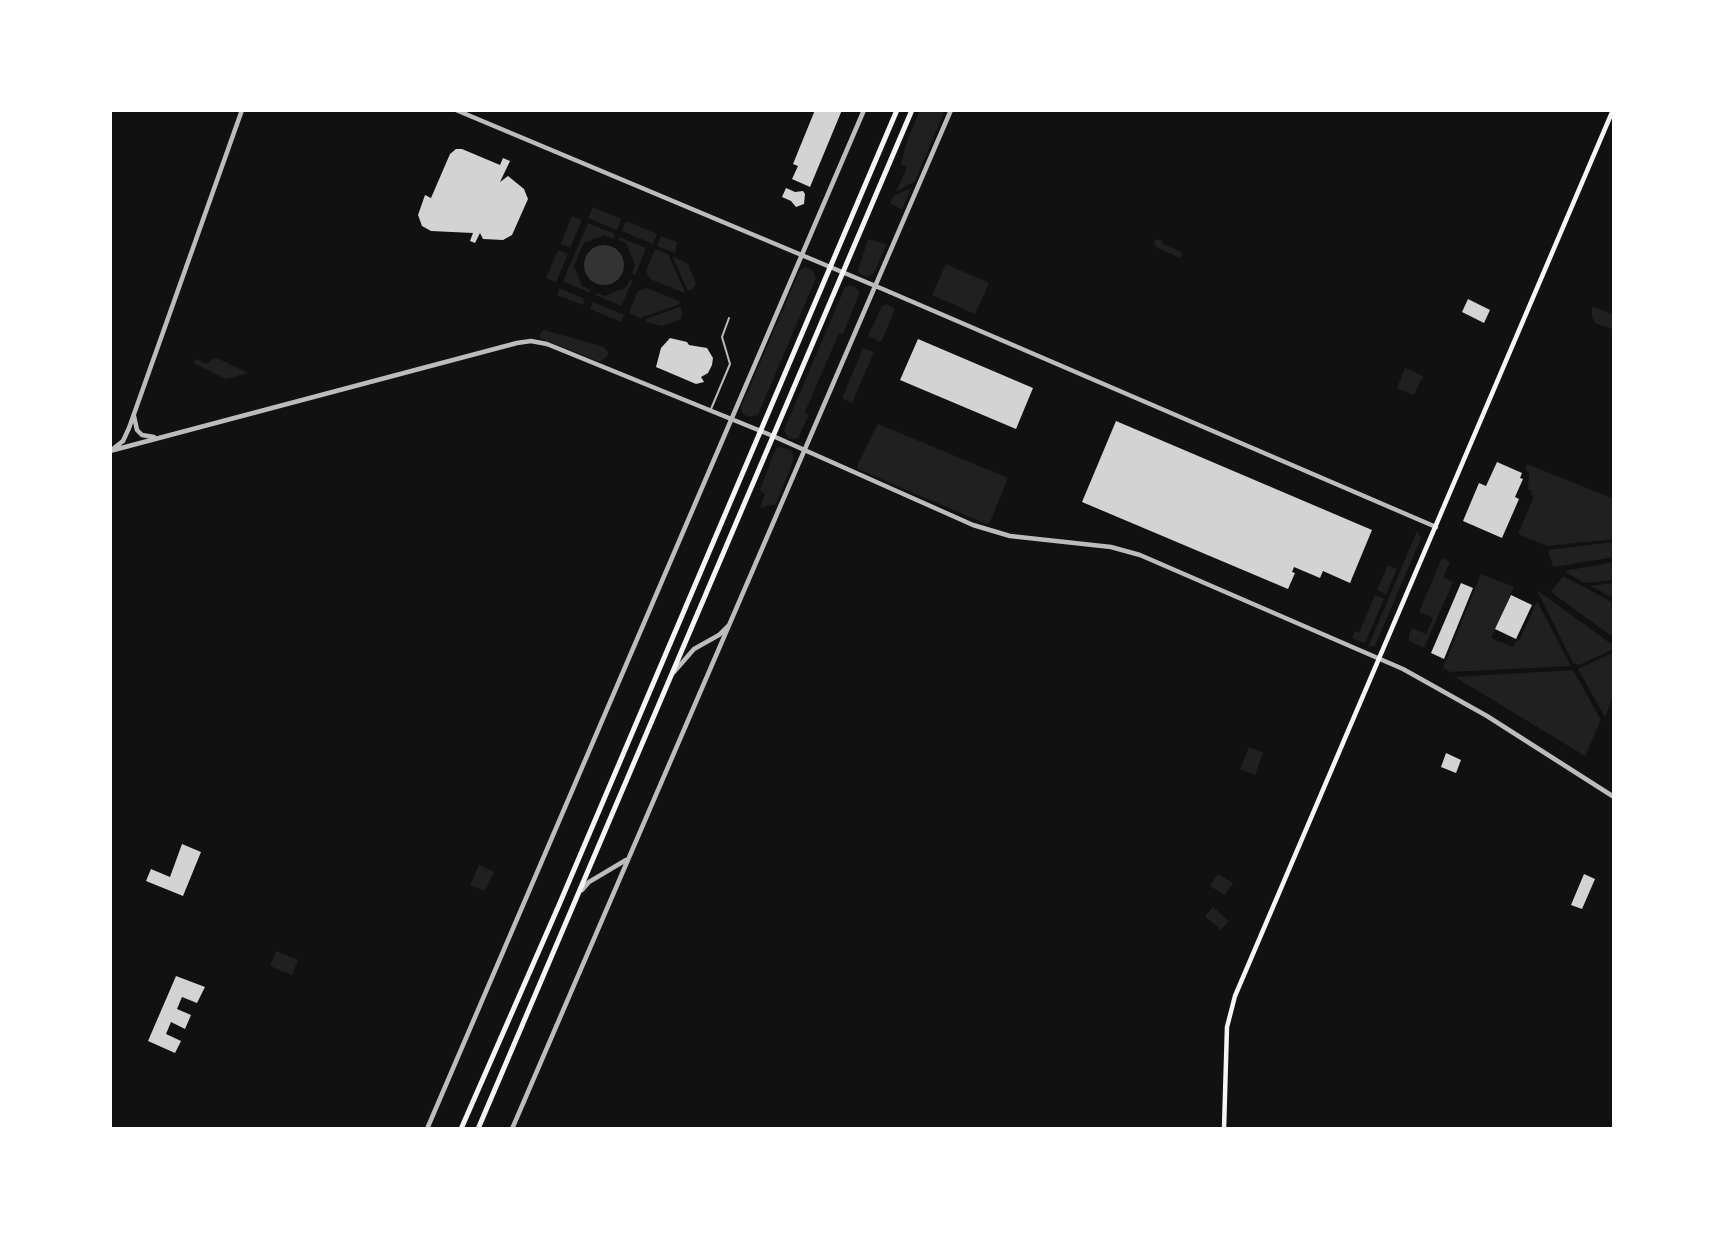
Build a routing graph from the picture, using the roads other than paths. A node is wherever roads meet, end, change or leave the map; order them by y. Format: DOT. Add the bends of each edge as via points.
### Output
graph roads {
  1 [pos="242,110"];
  2 [pos="456,110"];
  3 [pos="864,110"];
  4 [pos="897,110"];
  5 [pos="912,110"];
  6 [pos="951,110"];
  7 [pos="1613,110"];
  8 [pos="802,255"];
  9 [pos="830,267"];
  10 [pos="842,272"];
  11 [pos="875,286"];
  12 [pos="729,318"];
  13 [pos="710,410"];
  14 [pos="134,413"];
  15 [pos="731,419"];
  16 [pos="761,431"];
  17 [pos="169,435"];
  18 [pos="773,436"];
  19 [pos="804,450"];
  20 [pos="110,451"];
  21 [pos="1436,527"];
  22 [pos="732,622"];
  23 [pos="1380,659"];
  24 [pos="672,675"];
  25 [pos="1614,797"];
  26 [pos="629,857"];
  27 [pos="579,893"];
  28 [pos="427,1129"];
  29 [pos="461,1129"];
  30 [pos="478,1129"];
  31 [pos="512,1129"];
  32 [pos="1224,1129"];
  1 -- 14 [label="street"];
  2 -- 8 [label="street"];
  3 -- 8 [label="street"];
  4 -- 9 [label="main road"];
  5 -- 10 [label="main road"];
  6 -- 11 [label="street"];
  7 -- 21 [label="main road"];
  8 -- 9 [label="street"];
  8 -- 15 [label="street"];
  9 -- 10 [label="street"];
  9 -- 16 [label="main road"];
  10 -- 11 [label="street"];
  10 -- 18 [label="main road"];
  11 -- 19 [label="street"];
  11 -- 21 [label="street"];
  12 -- 13 [label="lane" via="722,337 730,364"];
  13 -- 15 [label="street"];
  13 -- 17 [label="street" via="531,341"];
  14 -- 17 [label="street" via="142,435"];
  14 -- 20 [label="street" via="122,441"];
  15 -- 16 [label="street"];
  15 -- 28 [label="street"];
  16 -- 18 [label="street"];
  16 -- 29 [label="main road"];
  17 -- 20 [label="street"];
  18 -- 19 [label="street"];
  18 -- 24 [label="main road"];
  19 -- 22 [label="street"];
  19 -- 23 [label="street" via="995,533 1111,547 1140,555"];
  21 -- 23 [label="main road"];
  22 -- 24 [label="street" via="694,649"];
  22 -- 26 [label="street"];
  23 -- 25 [label="street" via="1488,716"];
  23 -- 32 [label="main road" via="1230,1011"];
  24 -- 27 [label="main road"];
  26 -- 27 [label="street"];
  26 -- 31 [label="street"];
  27 -- 30 [label="main road"];
}
